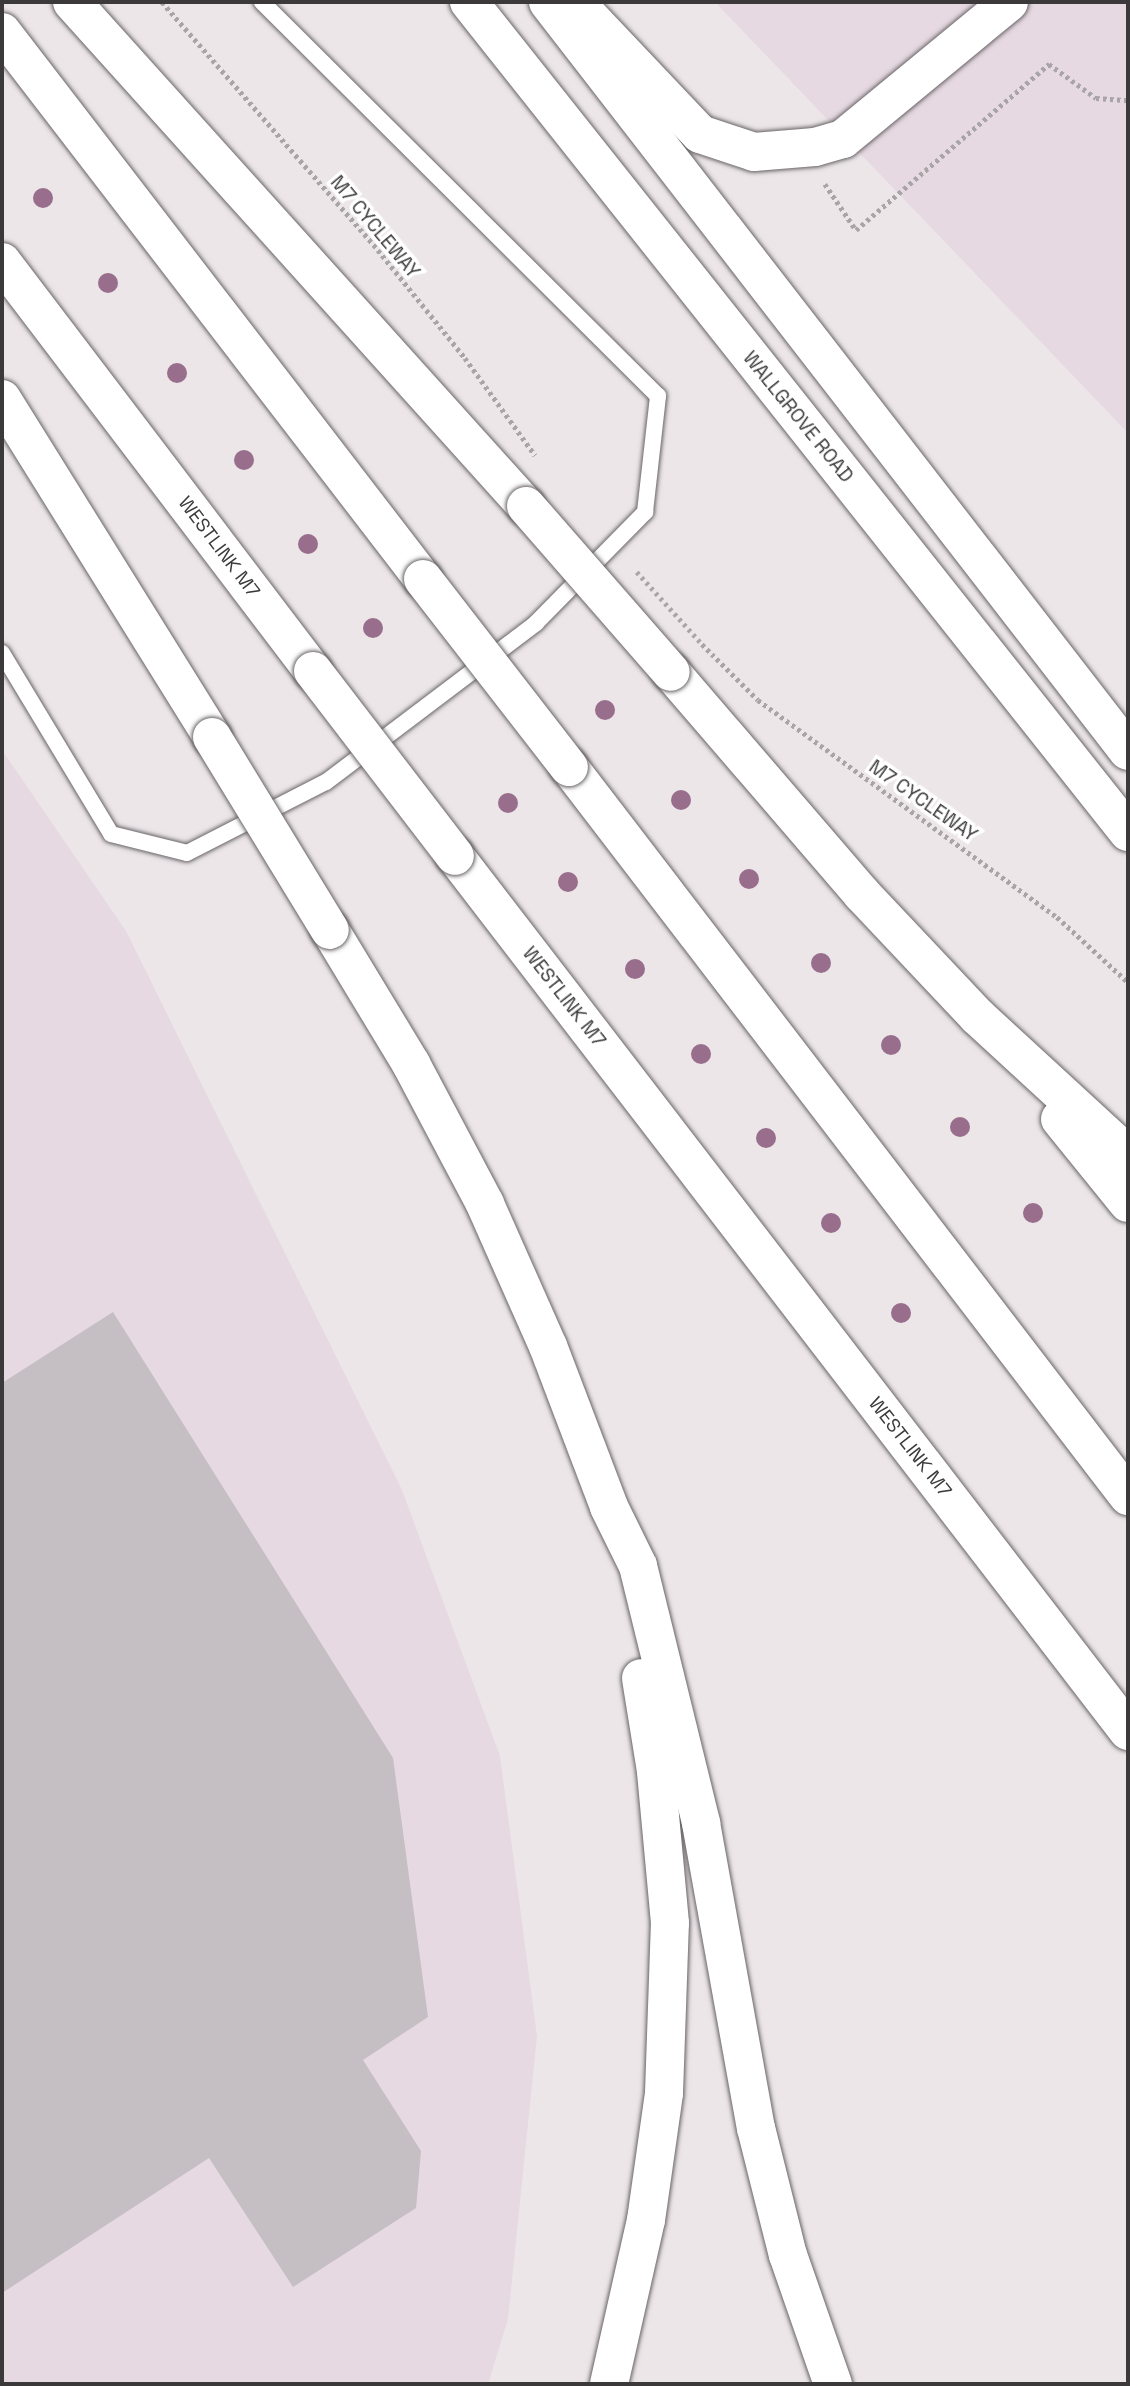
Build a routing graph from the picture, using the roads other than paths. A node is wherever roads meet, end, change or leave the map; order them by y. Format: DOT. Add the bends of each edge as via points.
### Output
graph roads {
  1 [pos="72,2"];
  2 [pos="262,2"];
  3 [pos="469,2"];
  4 [pos="548,2"];
  5 [pos="575,2"];
  6 [pos="1009,2"];
  7 [pos="2,32"];
  8 [pos="2,262"];
  9 [pos="2,399"];
  10 [pos="2,653"];
  11 [pos="1128,751"];
  12 [pos="1128,832"];
  13 [pos="977,1016"];
  14 [pos="1128,1156"];
  15 [pos="1128,1203"];
  16 [pos="1128,1496"];
  17 [pos="609,1507"];
  18 [pos="1128,1731"];
  19 [pos="609,2384"];
  20 [pos="833,2384"];
  1 -- 13 [label="main road, bridge" via="526,506 862,894"];
  2 -- 10 [label="lane" via="657,396 645,512 536,623 326,782 187,853 111,834"];
  3 -- 12 [label="main road, WALLGROVE ROAD"];
  4 -- 11 [label="main road"];
  5 -- 6 [label="main road" via="699,134 754,152 815,147 843,139"];
  7 -- 16 [label="main road, bridge"];
  8 -- 18 [label="main road, WESTLINK M7, bridge"];
  9 -- 17 [label="main road, bridge" via="411,1064 485,1203 548,1346"];
  13 -- 14 [label="main road"];
  13 -- 15 [label="main road"];
  17 -- 19 [label="main road" via="649,1716 670,1923 664,2092 656,2158 630,2305"];
  17 -- 20 [label="main road" via="638,1566 701,1823 756,2127 788,2255"];
}
